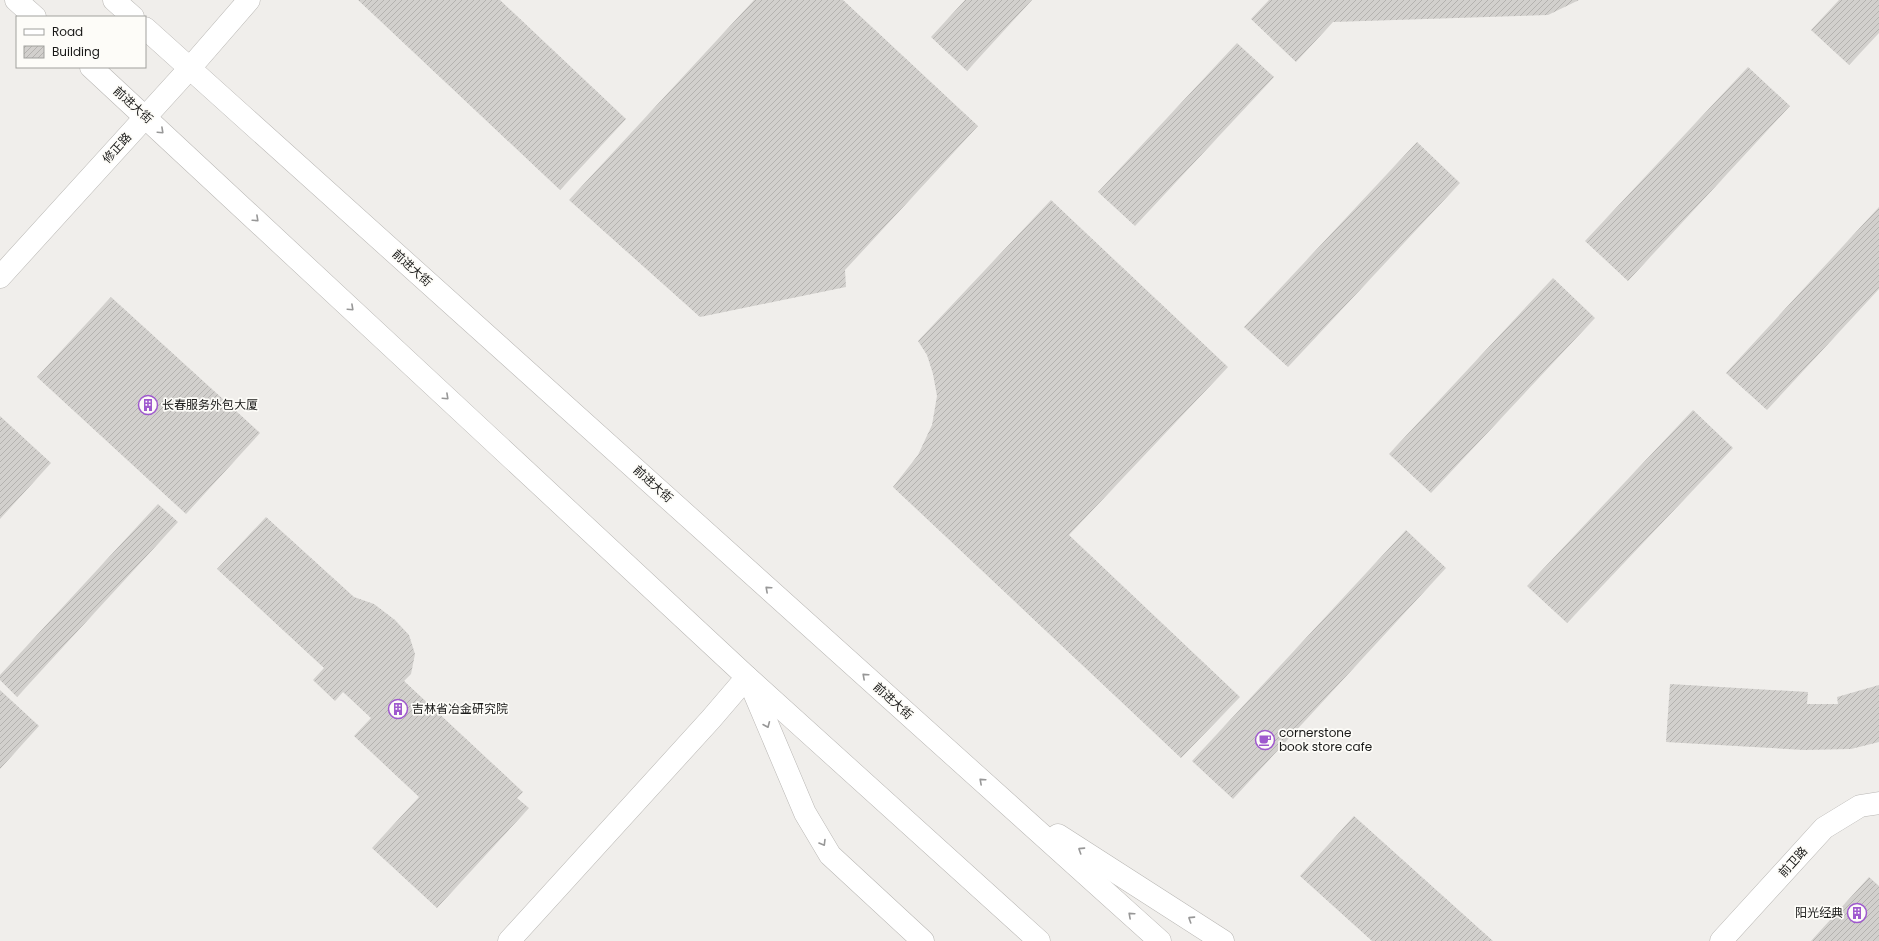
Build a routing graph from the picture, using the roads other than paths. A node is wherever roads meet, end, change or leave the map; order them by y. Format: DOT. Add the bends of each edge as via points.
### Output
graph roads {
  1 [pos="16,0"];
  2 [pos="114,0"];
  3 [pos="249,0"];
  4 [pos="34,16"];
  5 [pos="132,16"];
  6 [pos="146,29"];
  7 [pos="92,68"];
  8 [pos="190,68"];
  9 [pos="145,116"];
  10 [pos="0,277"];
  11 [pos="747,677"];
  12 [pos="1003,800"];
  13 [pos="1879,803"];
  14 [pos="509,941"];
  15 [pos="923,941"];
  16 [pos="1039,941"];
  17 [pos="1160,941"];
  18 [pos="1223,941"];
  19 [pos="1720,941"];
  1 -- 4 [label="main road"];
  2 -- 5 [label="main road"];
  3 -- 8 [label="main road, 修正路"];
  6 -- 8 [label="main road, 前进大街"];
  7 -- 9 [label="main road, 前进大街"];
  8 -- 9 [label="main road, 修正路"];
  12 -- 8 [label="main road, 前进大街, one-way"];
  9 -- 10 [label="main road, 修正路"];
  9 -- 11 [label="main road, 前进大街, one-way"];
  11 -- 14 [label="main road"];
  11 -- 15 [label="main road, one-way" via="805,813 830,855"];
  11 -- 16 [label="main road, 前进大街"];
  17 -- 12 [label="main road, 前进大街, one-way"];
  18 -- 12 [label="main road, one-way"];
  13 -- 19 [label="main road, 前卫路" via="1860,806 1824,828"];
}
